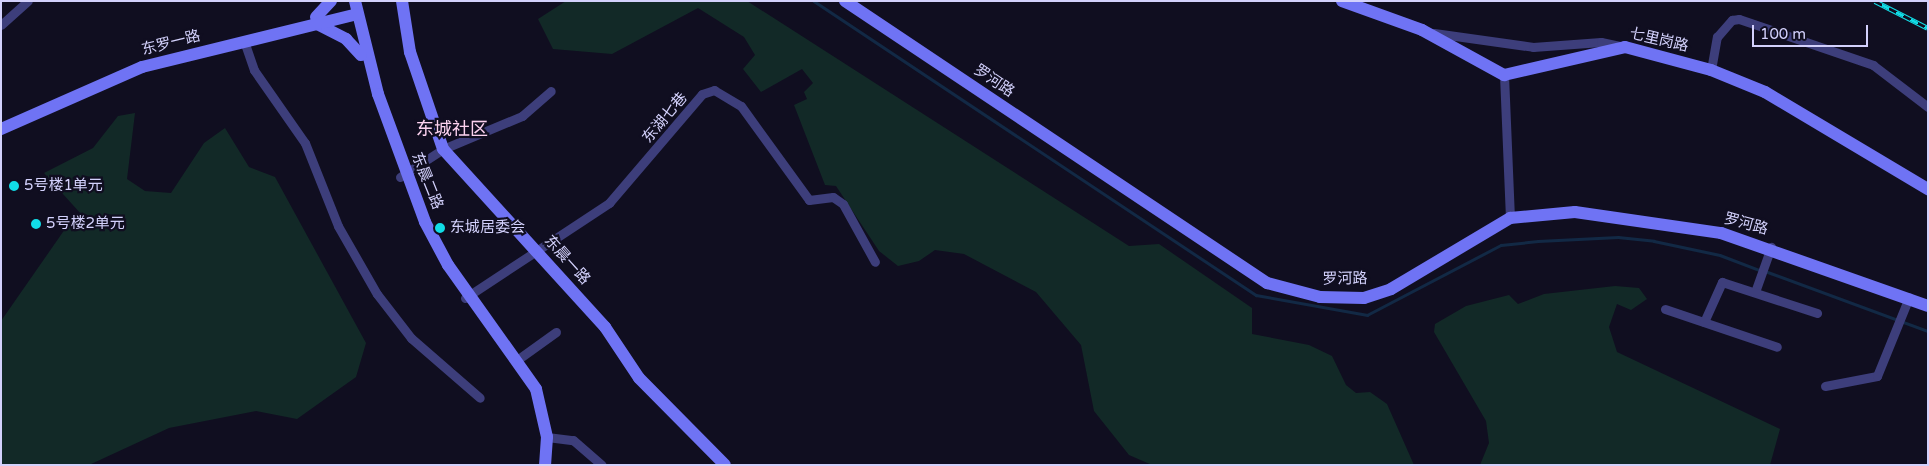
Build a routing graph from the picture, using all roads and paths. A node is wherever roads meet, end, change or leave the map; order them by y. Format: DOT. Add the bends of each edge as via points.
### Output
graph roads {
  1 [pos="28,1"];
  2 [pos="331,1"];
  3 [pos="402,1"];
  4 [pos="845,1"];
  5 [pos="1342,1"];
  6 [pos="353,8"];
  7 [pos="317,21"];
  8 [pos="1,25"];
  9 [pos="1422,30"];
  10 [pos="244,41"];
  11 [pos="1625,47"];
  12 [pos="361,55"];
  13 [pos="1712,70"];
  14 [pos="1504,75"];
  15 [pos="551,91"];
  16 [pos="1928,107"];
  17 [pos="1,121"];
  18 [pos="1,129"];
  19 [pos="443,149"];
  20 [pos="403,175"];
  21 [pos="1928,189"];
  22 [pos="1510,218"];
  23 [pos="535,248"];
  24 [pos="1771,248"];
  25 [pos="875,262"];
  26 [pos="1755,292"];
  27 [pos="468,296"];
  28 [pos="1909,297"];
  29 [pos="1927,302"];
  30 [pos="1665,309"];
  31 [pos="1817,313"];
  32 [pos="1704,322"];
  33 [pos="556,332"];
  34 [pos="1777,347"];
  35 [pos="517,360"];
  36 [pos="1825,386"];
  37 [pos="480,398"];
  38 [pos="547,437"];
  39 [pos="536,465"];
  40 [pos="545,465"];
  41 [pos="602,465"];
  42 [pos="725,465"];
  1 -- 8 [label="street"];
  2 -- 7 [label="main road"];
  3 -- 19 [label="main road, 东晨一路" via="410,52"];
  4 -- 22 [label="main road, 罗河路" via="1267,283 1320,297 1364,298 1391,289"];
  5 -- 9 [label="main road"];
  6 -- 7 [label="main road, 东罗一路"];
  6 -- 12 [label="main road, 东晨二路"];
  6 -- 20 [label="main road, 东晨二路"];
  7 -- 10 [label="main road, 东罗一路"];
  7 -- 12 [label="main road" via="346,39"];
  7 -- 17 [label="main road, 东罗一路" via="140,60"];
  9 -- 11 [label="street" via="1533,47 1601,42"];
  9 -- 14 [label="main road"];
  10 -- 18 [label="main road, 东罗一路" via="142,67"];
  10 -- 37 [label="street" via="254,70 305,143 338,226 377,294 411,338"];
  11 -- 13 [label="main road, 七里岗路"];
  11 -- 14 [label="main road, 七里岗路"];
  12 -- 20 [label="main road, 东晨二路"];
  13 -- 16 [label="street" via="1717,37 1732,20 1739,19 1873,65"];
  13 -- 21 [label="main road, 七里岗路" via="1765,92"];
  14 -- 22 [label="street"];
  15 -- 19 [label="street" via="522,116"];
  19 -- 20 [label="street"];
  19 -- 23 [label="main road, 东晨一路"];
  20 -- 27 [label="main road, 东晨二路"];
  22 -- 24 [label="main road, 罗河路" via="1574,212 1621,216 1721,233"];
  23 -- 25 [label="street, 东湖七巷" via="590,219 609,203 702,94 714,90 741,106 809,200 833,197 843,204"];
  23 -- 27 [label="street, 东湖七巷"];
  23 -- 42 [label="main road, 东晨一路" via="605,327 639,378"];
  24 -- 26 [label="street"];
  24 -- 28 [label="main road, 罗河路"];
  26 -- 31 [label="street"];
  26 -- 32 [label="street" via="1722,282"];
  27 -- 35 [label="main road, 东晨二路"];
  27 -- 39 [label="main road, 东晨二路" via="528,391 538,428"];
  28 -- 29 [label="main road, 罗河路"];
  28 -- 36 [label="street" via="1876,376"];
  30 -- 32 [label="street"];
  32 -- 34 [label="street"];
  33 -- 35 [label="street"];
  35 -- 38 [label="main road, 东晨二路" via="536,389"];
  38 -- 40 [label="main road, 东晨二路"];
  38 -- 41 [label="street" via="573,440"];
}
